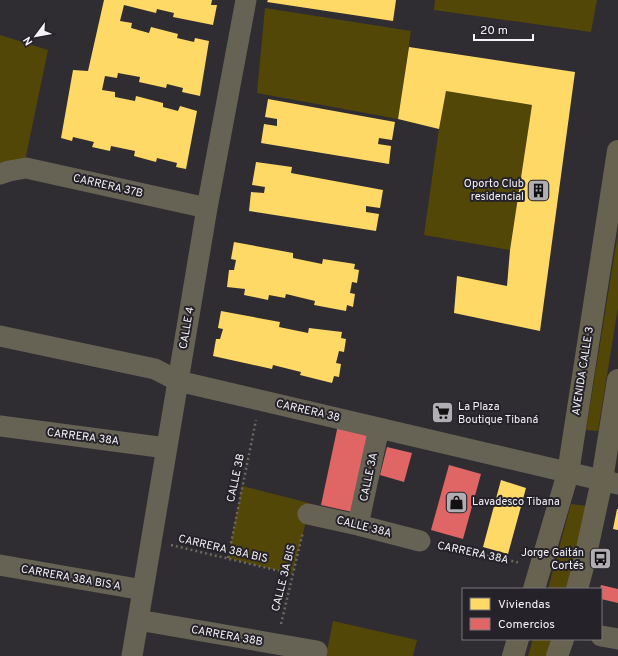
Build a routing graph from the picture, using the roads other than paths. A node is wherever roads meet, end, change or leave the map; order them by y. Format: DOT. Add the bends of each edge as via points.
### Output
graph roads {
  1 [pos="246,0"];
  2 [pos="618,151"];
  3 [pos="4,173"];
  4 [pos="208,208"];
  5 [pos="0,336"];
  6 [pos="178,380"];
  7 [pos="618,380"];
  8 [pos="0,426"];
  9 [pos="380,428"];
  10 [pos="166,448"];
  11 [pos="568,473"];
  12 [pos="610,482"];
  13 [pos="308,514"];
  14 [pos="358,525"];
  15 [pos="420,541"];
  16 [pos="0,565"];
  17 [pos="534,588"];
  18 [pos="577,588"];
  19 [pos="143,590"];
  20 [pos="138,620"];
  21 [pos="602,636"];
  22 [pos="618,639"];
  23 [pos="518,640"];
  24 [pos="563,640"];
  25 [pos="318,652"];
  26 [pos="132,656"];
  27 [pos="513,656"];
  28 [pos="557,656"];
  1 -- 4 [label="street, CALLE 4"];
  2 -- 11 [label="main road, AVENIDA CALLE 3"];
  3 -- 4 [label="street, CARRERA 37B" via="26,168"];
  4 -- 6 [label="street, CALLE 4"];
  5 -- 6 [label="street, CARRERA 38" via="155,369"];
  6 -- 9 [label="street, CARRERA 38"];
  6 -- 10 [label="street, CALLE 4"];
  7 -- 12 [label="main road"];
  8 -- 10 [label="street, CARRERA 38A"];
  9 -- 11 [label="street, CARRERA 38"];
  9 -- 14 [label="street, CALLE 3A"];
  10 -- 19 [label="street, CALLE 4"];
  11 -- 12 [label="street, CARRERA 38"];
  11 -- 17 [label="main road, AVENIDA CALLE 3"];
  12 -- 18 [label="main road"];
  13 -- 14 [label="street, CALLE 38A"];
  14 -- 15 [label="street, CALLE 38A"];
  16 -- 19 [label="street, CARRERA 38A BIS A"];
  19 -- 20 [label="street, CALLE 4"];
  20 -- 25 [label="street, CARRERA 38B"];
  20 -- 26 [label="street, CALLE 4"];
  21 -- 22 [label="street"];
  23 -- 27 [label="main road"];
  24 -- 28 [label="main road"];
}
